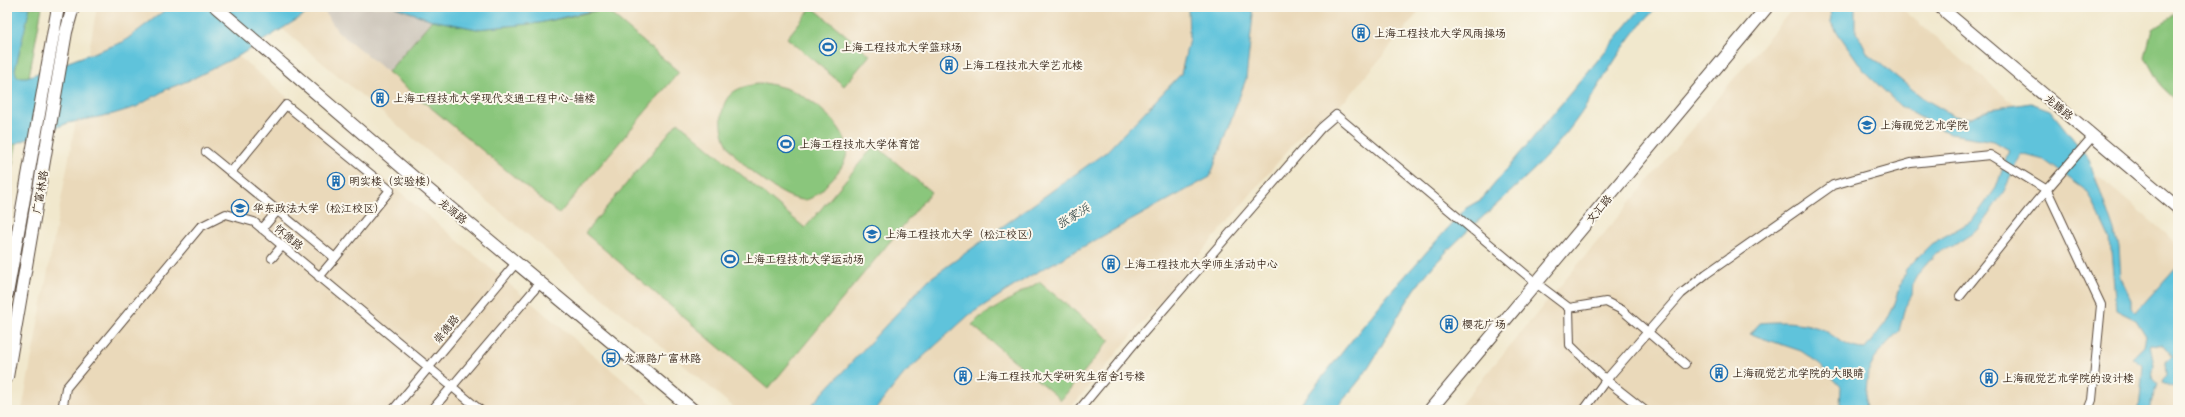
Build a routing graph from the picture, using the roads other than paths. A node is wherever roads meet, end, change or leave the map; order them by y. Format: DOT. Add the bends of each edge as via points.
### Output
graph roads {
  1 [pos="58,7"];
  2 [pos="73,7"];
  3 [pos="216,7"];
  4 [pos="1767,7"];
  5 [pos="1940,7"];
  6 [pos="2093,136"];
  7 [pos="206,152"];
  8 [pos="231,172"];
  9 [pos="2047,190"];
  10 [pos="2178,208"];
  11 [pos="278,210"];
  12 [pos="262,229"];
  13 [pos="282,246"];
  14 [pos="11,253"];
  15 [pos="272,258"];
  16 [pos="335,258"];
  17 [pos="516,263"];
  18 [pos="319,277"];
  19 [pos="540,283"];
  20 [pos="1536,283"];
  21 [pos="7,294"];
  22 [pos="1960,296"];
  23 [pos="1569,308"];
  24 [pos="1647,332"];
  25 [pos="1685,364"];
  26 [pos="428,367"];
  27 [pos="7,377"];
  28 [pos="1606,380"];
  29 [pos="452,387"];
  30 [pos="62,410"];
  31 [pos="393,410"];
  32 [pos="432,410"];
  33 [pos="480,410"];
  34 [pos="693,410"];
  35 [pos="1079,410"];
  36 [pos="1430,410"];
  37 [pos="1584,410"];
  38 [pos="1644,410"];
  39 [pos="2088,410"];
  1 -- 14 [label="main road, 广富林路"];
  2 -- 27 [label="main road, 广富林路" via="66,32"];
  3 -- 17 [label="main road, 龙源路"];
  4 -- 20 [label="main road, 文汇路"];
  5 -- 6 [label="main road, 龙腾路"];
  6 -- 9 [label="street"];
  6 -- 10 [label="main road, 龙腾路"];
  7 -- 8 [label="street"];
  8 -- 11 [label="street"];
  8 -- 16 [label="street" via="286,105 390,190"];
  9 -- 22 [label="street"];
  9 -- 24 [label="street" via="1990,155 1911,163 1833,185 1706,274 1681,294"];
  9 -- 39 [label="street" via="2101,305 2092,400"];
  11 -- 12 [label="street"];
  11 -- 16 [label="street"];
  12 -- 13 [label="street, 怀德路"];
  12 -- 30 [label="street, 怀德路" via="254,222 226,214 200,227 66,388"];
  13 -- 15 [label="street"];
  13 -- 18 [label="street, 怀德路"];
  14 -- 21 [label="main road, 广富林路"];
  16 -- 18 [label="street"];
  17 -- 19 [label="main road, 龙源路"];
  17 -- 26 [label="street, 崇德路"];
  18 -- 26 [label="street, 怀德路"];
  19 -- 29 [label="street"];
  19 -- 34 [label="main road, 龙源路"];
  20 -- 23 [label="street"];
  20 -- 35 [label="street" via="1336,115 1321,128 1132,345"];
  20 -- 36 [label="main road, 文汇路"];
  23 -- 24 [label="street" via="1606,302 1622,310"];
  23 -- 28 [label="street" via="1570,345"];
  24 -- 25 [label="street"];
  24 -- 28 [label="street"];
  26 -- 29 [label="street, 怀德路"];
  26 -- 31 [label="street, 崇德路"];
  28 -- 37 [label="street"];
  28 -- 38 [label="street"];
  29 -- 32 [label="street"];
  29 -- 33 [label="street, 怀德路"];
}
